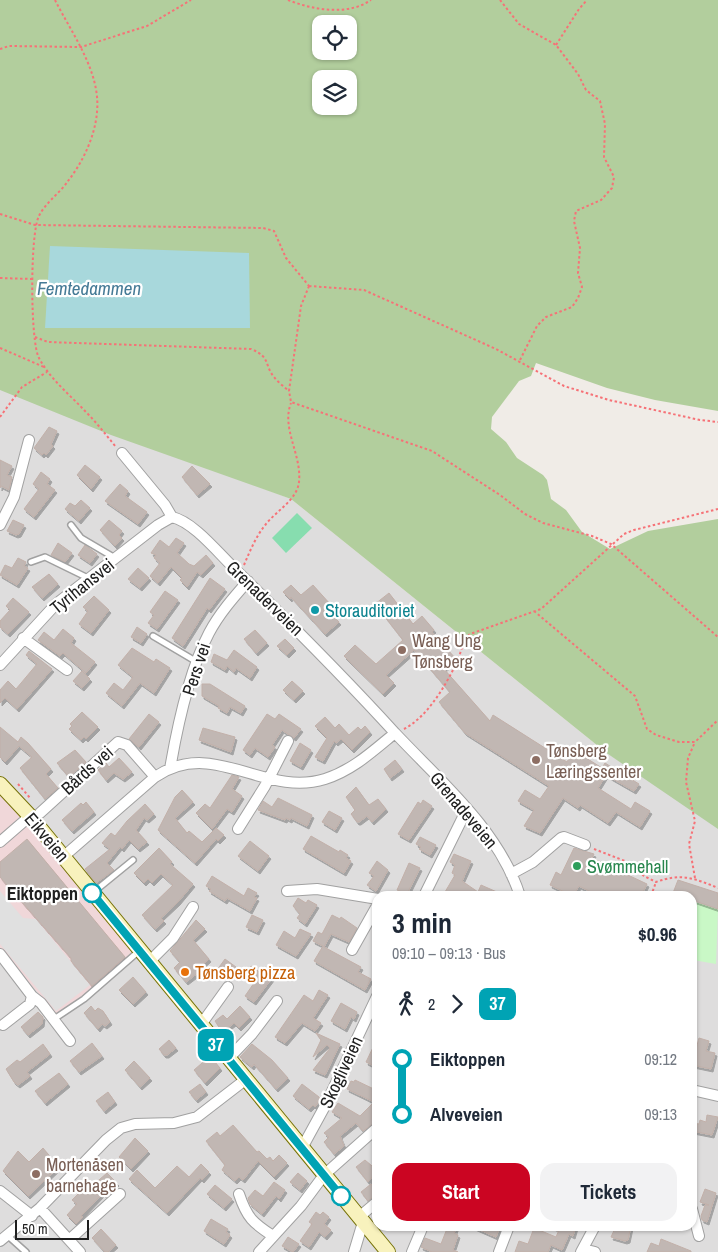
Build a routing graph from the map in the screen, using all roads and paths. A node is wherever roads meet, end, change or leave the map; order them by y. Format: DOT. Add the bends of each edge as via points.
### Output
graph roads {
  1 [pos="55,0"];
  2 [pos="191,0"];
  3 [pos="288,0"];
  4 [pos="372,0"];
  5 [pos="500,0"];
  6 [pos="587,0"];
  7 [pos="556,45"];
  8 [pos="81,47"];
  9 [pos="0,49"];
  10 [pos="0,214"];
  11 [pos="35,225"];
  12 [pos="0,278"];
  13 [pos="32,279"];
  14 [pos="309,286"];
  15 [pos="35,337"];
  16 [pos="0,348"];
  17 [pos="520,360"];
  18 [pos="44,366"];
  19 [pos="48,372"];
  20 [pos="289,391"];
  21 [pos="291,402"];
  22 [pos="0,417"];
  23 [pos="718,422"];
  24 [pos="29,440"];
  25 [pos="122,454"];
  26 [pos="718,509"];
  27 [pos="172,517"];
  28 [pos="0,525"];
  29 [pos="71,525"];
  30 [pos="611,544"];
  31 [pos="116,558"];
  32 [pos="31,562"];
  33 [pos="89,578"];
  34 [pos="244,578"];
  35 [pos="534,611"];
  36 [pos="153,636"];
  37 [pos="718,637"];
  38 [pos="23,638"];
  39 [pos="198,662"];
  40 [pos="0,664"];
  41 [pos="67,670"];
  42 [pos="718,720"];
  43 [pos="395,733"];
  44 [pos="288,741"];
  45 [pos="695,742"];
  46 [pos="170,769"];
  47 [pos="154,777"];
  48 [pos="268,779"];
  49 [pos="0,784"];
  50 [pos="467,809"];
  51 [pos="35,815"];
  52 [pos="238,829"];
  53 [pos="0,842"];
  54 [pos="585,845"];
  55 [pos="63,857"];
  56 [pos="133,860"];
  57 [pos="511,874"];
  58 [pos="695,879"];
  59 [pos="656,882"];
  60 [pos="718,888"];
  61 [pos="287,891"];
  62 [pos="426,891"];
  63 [pos="518,891"];
  64 [pos="652,891"];
  65 [pos="92,893"];
  66 [pos="372,898"];
  67 [pos="193,907"];
  68 [pos="372,915"];
  69 [pos="352,950"];
  70 [pos="139,951"];
  71 [pos="0,954"];
  72 [pos="149,962"];
  73 [pos="228,987"];
  74 [pos="32,996"];
  75 [pos="277,1002"];
  76 [pos="372,1007"];
  77 [pos="54,1020"];
  78 [pos="198,1023"];
  79 [pos="3,1025"];
  80 [pos="70,1041"];
  81 [pos="228,1059"];
  82 [pos="245,1080"];
  83 [pos="697,1091"];
  84 [pos="718,1096"];
  85 [pos="372,1132"];
  86 [pos="302,1148"];
  87 [pos="324,1175"];
  88 [pos="0,1191"];
  89 [pos="120,1194"];
  90 [pos="239,1194"];
  91 [pos="40,1208"];
  92 [pos="372,1208"];
  93 [pos="32,1216"];
  94 [pos="362,1220"];
  95 [pos="697,1228"];
  96 [pos="421,1231"];
  97 [pos="507,1231"];
  98 [pos="592,1231"];
  99 [pos="274,1236"];
  100 [pos="699,1236"];
  101 [pos="4,1238"];
  102 [pos="69,1240"];
  103 [pos="582,1250"];
  104 [pos="26,1252"];
  105 [pos="80,1252"];
  106 [pos="259,1252"];
  107 [pos="354,1252"];
  108 [pos="388,1252"];
  109 [pos="412,1252"];
  110 [pos="499,1252"];
  111 [pos="595,1252"];
  1 -- 8 [label="path"];
  2 -- 8 [label="path" via="154,23"];
  3 -- 4 [label="path" via="309,8 349,9"];
  5 -- 7 [label="path" via="519,24"];
  6 -- 7 [label="path"];
  7 -- 17 [label="path" via="586,90 600,100 605,124 604,157 614,177 612,188 601,200 576,211 574,221 580,248 578,273 582,287 578,298 572,307 546,317 537,326"];
  8 -- 9 [label="path" via="9,46"];
  8 -- 11 [label="path" via="96,85 97,112 90,142 79,166 39,214"];
  10 -- 11 [label="path"];
  11 -- 13 [label="path"];
  11 -- 14 [label="path" via="263,228 274,231 286,258"];
  12 -- 13 [label="path"];
  13 -- 15 [label="path"];
  14 -- 17 [label="path" via="364,290"];
  14 -- 20 [label="path" via="301,306"];
  15 -- 18 [label="path" via="38,357"];
  15 -- 20 [label="path" via="48,342 252,349 267,360 272,375"];
  16 -- 18 [label="path"];
  17 -- 23 [label="path" via="564,386 609,400"];
  18 -- 19 [label="path"];
  19 -- 22 [label="path" via="22,387"];
  19 -- 25 [label="path"];
  20 -- 21 [label="path"];
  21 -- 30 [label="path" via="432,450 525,514 543,523"];
  21 -- 34 [label="path" via="287,418 299,464 299,484 295,494 265,524"];
  24 -- 28 [label="street" via="14,497"];
  25 -- 27 [label="street, Grenaderveien"];
  26 -- 30 [label="path" via="634,530"];
  27 -- 31 [label="street, Tyrihansvei"];
  27 -- 34 [label="street, Grenaderveien" via="184,522"];
  29 -- 31 [label="lane" via="81,538"];
  30 -- 35 [label="path" via="566,588"];
  30 -- 37 [label="path"];
  31 -- 33 [label="street, Tyrihansvei"];
  32 -- 33 [label="lane" via="45,558"];
  33 -- 38 [label="street, Tyrihansvei" via="56,604"];
  34 -- 39 [label="street, Pers vei" via="216,620"];
  34 -- 43 [label="street, Grenaderveien"];
  35 -- 43 [label="path" via="470,634 462,644 451,674 423,716"];
  35 -- 45 [label="path" via="635,696 647,729 679,742"];
  36 -- 39 [label="lane"];
  38 -- 40 [label="street, Tyrihansvei"];
  38 -- 41 [label="street"];
  39 -- 46 [label="street, Pers vei"];
  42 -- 45 [label="path"];
  43 -- 48 [label="street" via="360,762 324,779 296,783"];
  43 -- 50 [label="street, Grenadeveien"];
  44 -- 48 [label="street"];
  45 -- 58 [label="path" via="688,758 686,782 695,821 689,844"];
  46 -- 47 [label="street"];
  46 -- 48 [label="street" via="203,762"];
  47 -- 51 [label="street, Bårds vei" via="127,745 118,742"];
  47 -- 55 [label="street"];
  48 -- 52 [label="street"];
  49 -- 51 [label="main road, Eikveien"];
  50 -- 57 [label="street, Grenadeveien" via="490,836"];
  50 -- 62 [label="street"];
  51 -- 53 [label="street"];
  51 -- 55 [label="main road, Eikveien"];
  54 -- 57 [label="street" via="561,838 533,862"];
  54 -- 59 [label="path" via="625,861"];
  55 -- 65 [label="main road, Eikveien"];
  56 -- 65 [label="lane"];
  57 -- 63 [label="street, Grenadeveien"];
  58 -- 59 [label="path" via="673,876"];
  58 -- 60 [label="path"];
  59 -- 64 [label="path"];
  61 -- 66 [label="street" via="324,890"];
  65 -- 70 [label="main road, Eikveien"];
  67 -- 72 [label="street" via="173,938"];
  68 -- 69 [label="street"];
  70 -- 72 [label="main road, Eikveien"];
  70 -- 77 [label="lane" via="84,999"];
  71 -- 74 [label="street"];
  72 -- 78 [label="main road, Eikveien"];
  73 -- 78 [label="street" via="205,1019"];
  74 -- 77 [label="street"];
  74 -- 79 [label="street" via="30,1004"];
  75 -- 81 [label="street"];
  76 -- 86 [label="street, Skogliveien"];
  77 -- 80 [label="street"];
  78 -- 81 [label="main road, Eikveien"];
  81 -- 82 [label="main road, Eikveien"];
  82 -- 86 [label="main road, Eikveien"];
  82 -- 91 [label="street" via="197,1117 174,1123 135,1124 121,1128"];
  83 -- 84 [label="street"];
  85 -- 87 [label="street"];
  86 -- 87 [label="main road, Eikveien"];
  87 -- 94 [label="main road, Eikveien"];
  87 -- 99 [label="street"];
  88 -- 93 [label="street"];
  89 -- 102 [label="street"];
  90 -- 99 [label="street" via="252,1222"];
  91 -- 93 [label="street"];
  91 -- 102 [label="street"];
  92 -- 94 [label="street"];
  93 -- 101 [label="street"];
  94 -- 107 [label="street"];
  94 -- 108 [label="main road, Eikveien"];
  95 -- 100 [label="street"];
  96 -- 109 [label="street"];
  97 -- 110 [label="street"];
  98 -- 103 [label="street"];
  99 -- 106 [label="street"];
  101 -- 104 [label="lane"];
  102 -- 105 [label="street"];
  103 -- 111 [label="street"];
}
